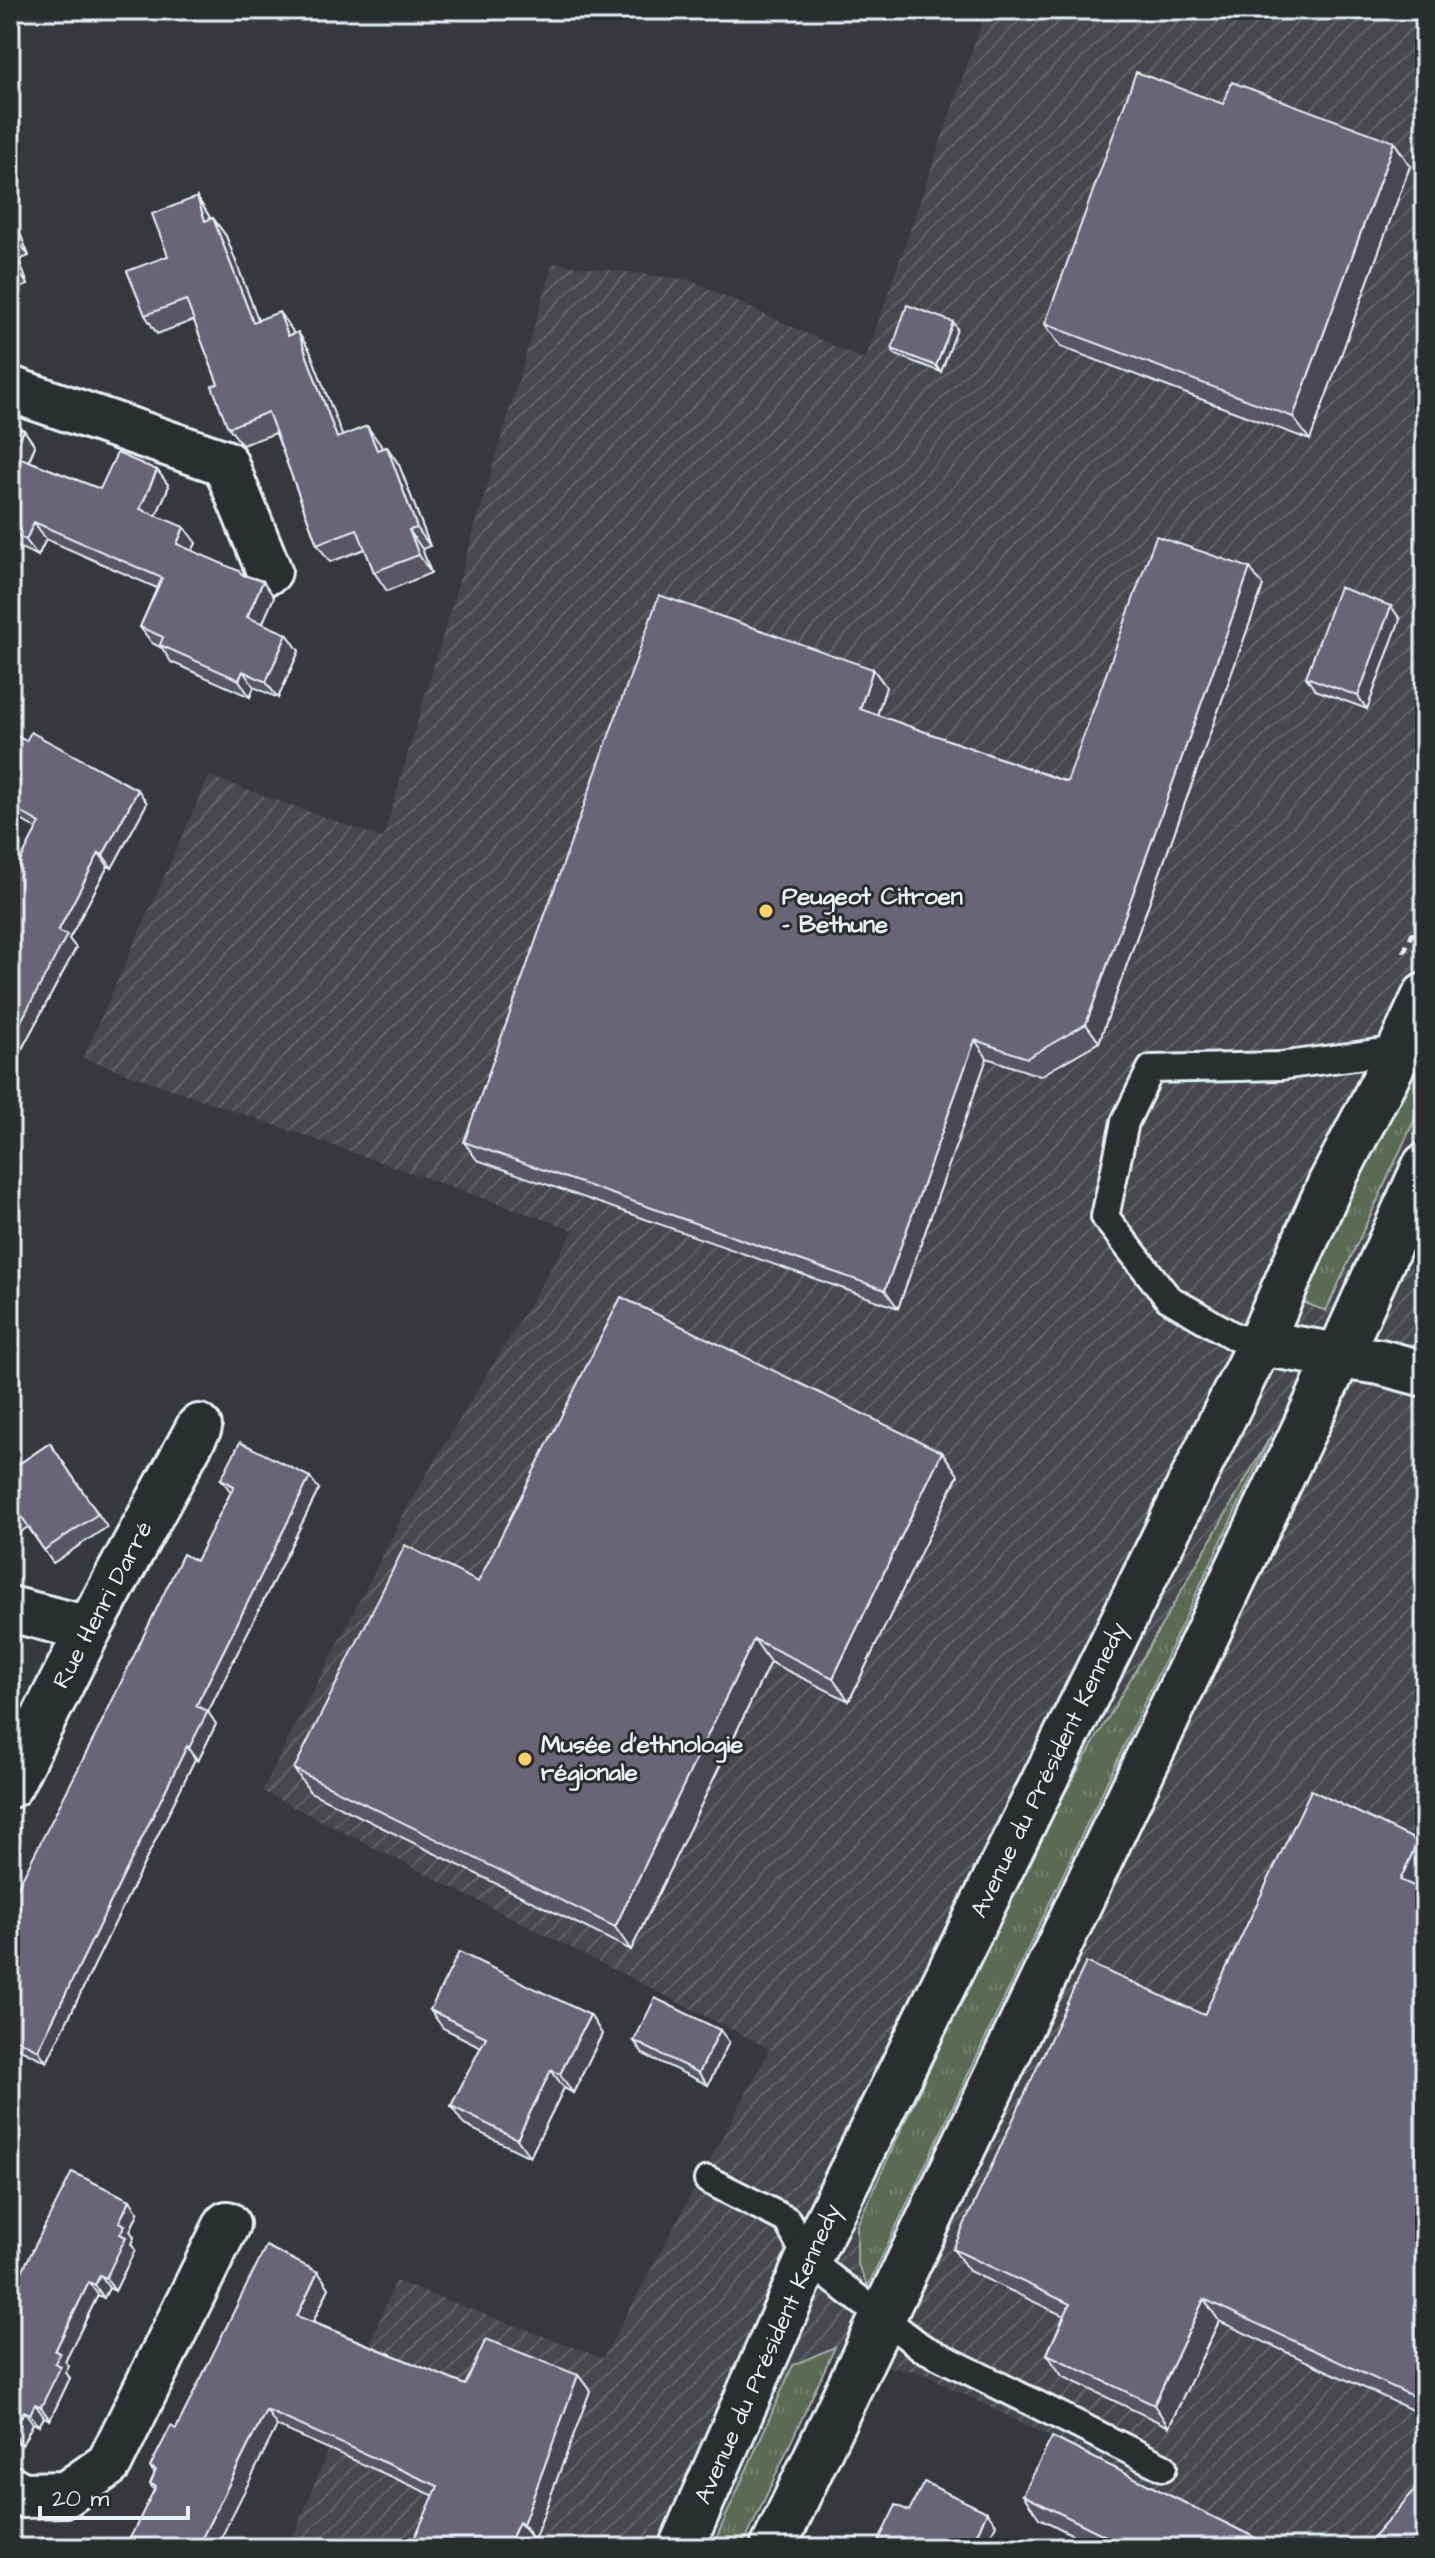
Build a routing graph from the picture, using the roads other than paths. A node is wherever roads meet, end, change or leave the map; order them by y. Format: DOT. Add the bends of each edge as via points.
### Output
graph roads {
  1 [pos="10,389"];
  2 [pos="269,571"];
  3 [pos="1425,996"];
  4 [pos="1400,1050"];
  5 [pos="1425,1166"];
  6 [pos="1260,1343"];
  7 [pos="1339,1356"];
  8 [pos="1425,1374"];
  9 [pos="199,1427"];
  10 [pos="10,1609"];
  11 [pos="89,1629"];
  12 [pos="10,1785"];
  13 [pos="708,2180"];
  14 [pos="227,2224"];
  15 [pos="808,2260"];
  16 [pos="882,2318"];
  17 [pos="1163,2467"];
  18 [pos="10,2488"];
  19 [pos="681,2548"];
  20 [pos="773,2548"];
  1 -- 2 [label="main road" via="225,463"];
  3 -- 4 [label="main road, Avenue du Président Kennedy"];
  4 -- 6 [label="main road, Avenue du Président Kennedy" via="1330,1185"];
  4 -- 6 [label="lane" via="1280,1066 1151,1069 1125,1122 1105,1217 1168,1298 1235,1337"];
  5 -- 7 [label="main road"];
  6 -- 7 [label="main road"];
  6 -- 15 [label="main road, Avenue du Président Kennedy"];
  7 -- 8 [label="main road"];
  7 -- 16 [label="main road"];
  9 -- 11 [label="main road, Rue Henri Darré"];
  10 -- 11 [label="main road"];
  11 -- 12 [label="main road, Rue Henri Darré"];
  13 -- 15 [label="lane" via="787,2220"];
  14 -- 18 [label="main road" via="109,2464 66,2494 22,2495"];
  15 -- 16 [label="lane"];
  15 -- 19 [label="main road, Avenue du Président Kennedy"];
  16 -- 17 [label="lane" via="921,2347"];
  16 -- 20 [label="main road"];
}
